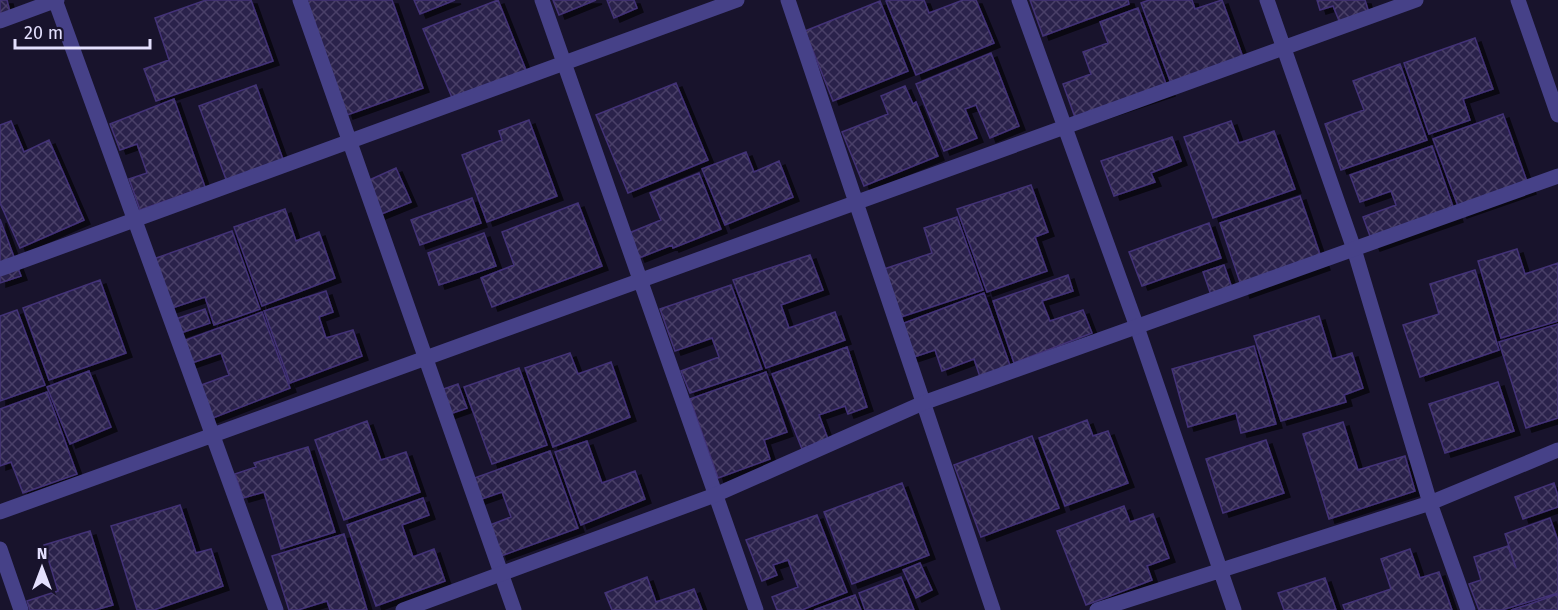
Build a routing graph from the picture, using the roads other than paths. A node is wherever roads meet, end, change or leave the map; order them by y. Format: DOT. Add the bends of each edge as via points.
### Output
graph roads {
  1 [pos="56,0"];
  2 [pos="300,0"];
  3 [pos="542,0"];
  4 [pos="737,0"];
  5 [pos="788,0"];
  6 [pos="1019,0"];
  7 [pos="1267,0"];
  8 [pos="1416,0"];
  9 [pos="1518,0"];
  10 [pos="0,21"];
  11 [pos="1284,48"];
  12 [pos="564,63"];
  13 [pos="1558,115"];
  14 [pos="1065,127"];
  15 [pos="350,141"];
  16 [pos="1558,176"];
  17 [pos="856,202"];
  18 [pos="134,220"];
  19 [pos="1353,249"];
  20 [pos="0,268"];
  21 [pos="641,280"];
  22 [pos="1137,327"];
  23 [pos="426,358"];
  24 [pos="923,403"];
  25 [pos="212,436"];
  26 [pos="1558,450"];
  27 [pos="715,495"];
  28 [pos="1430,503"];
  29 [pos="0,512"];
  30 [pos="0,549"];
  31 [pos="1220,569"];
  32 [pos="502,575"];
  33 [pos="21,610"];
  34 [pos="276,610"];
  35 [pos="403,610"];
  36 [pos="514,610"];
  37 [pos="756,610"];
  38 [pos="993,610"];
  39 [pos="1097,610"];
  40 [pos="1234,610"];
  41 [pos="1468,610"];
  1 -- 10 [label="street"];
  1 -- 18 [label="street"];
  2 -- 15 [label="street"];
  3 -- 12 [label="street"];
  4 -- 12 [label="street"];
  5 -- 17 [label="street"];
  6 -- 14 [label="street"];
  7 -- 11 [label="street"];
  8 -- 11 [label="street"];
  9 -- 13 [label="street"];
  11 -- 14 [label="street"];
  11 -- 19 [label="street"];
  12 -- 15 [label="street"];
  12 -- 21 [label="street"];
  14 -- 17 [label="street"];
  14 -- 22 [label="street"];
  15 -- 18 [label="street"];
  15 -- 23 [label="street"];
  16 -- 19 [label="street"];
  17 -- 21 [label="street"];
  17 -- 24 [label="street"];
  18 -- 20 [label="street"];
  18 -- 25 [label="street"];
  19 -- 22 [label="street"];
  19 -- 28 [label="street"];
  21 -- 23 [label="street"];
  21 -- 27 [label="street"];
  22 -- 24 [label="street"];
  22 -- 31 [label="street"];
  23 -- 25 [label="street"];
  23 -- 32 [label="street"];
  24 -- 27 [label="street"];
  24 -- 38 [label="street"];
  25 -- 29 [label="street"];
  25 -- 34 [label="street"];
  26 -- 28 [label="street"];
  27 -- 32 [label="street"];
  27 -- 37 [label="street"];
  28 -- 31 [label="street"];
  28 -- 41 [label="street"];
  30 -- 33 [label="street"];
  31 -- 39 [label="street"];
  31 -- 40 [label="street"];
  32 -- 35 [label="street"];
  32 -- 36 [label="street"];
}
